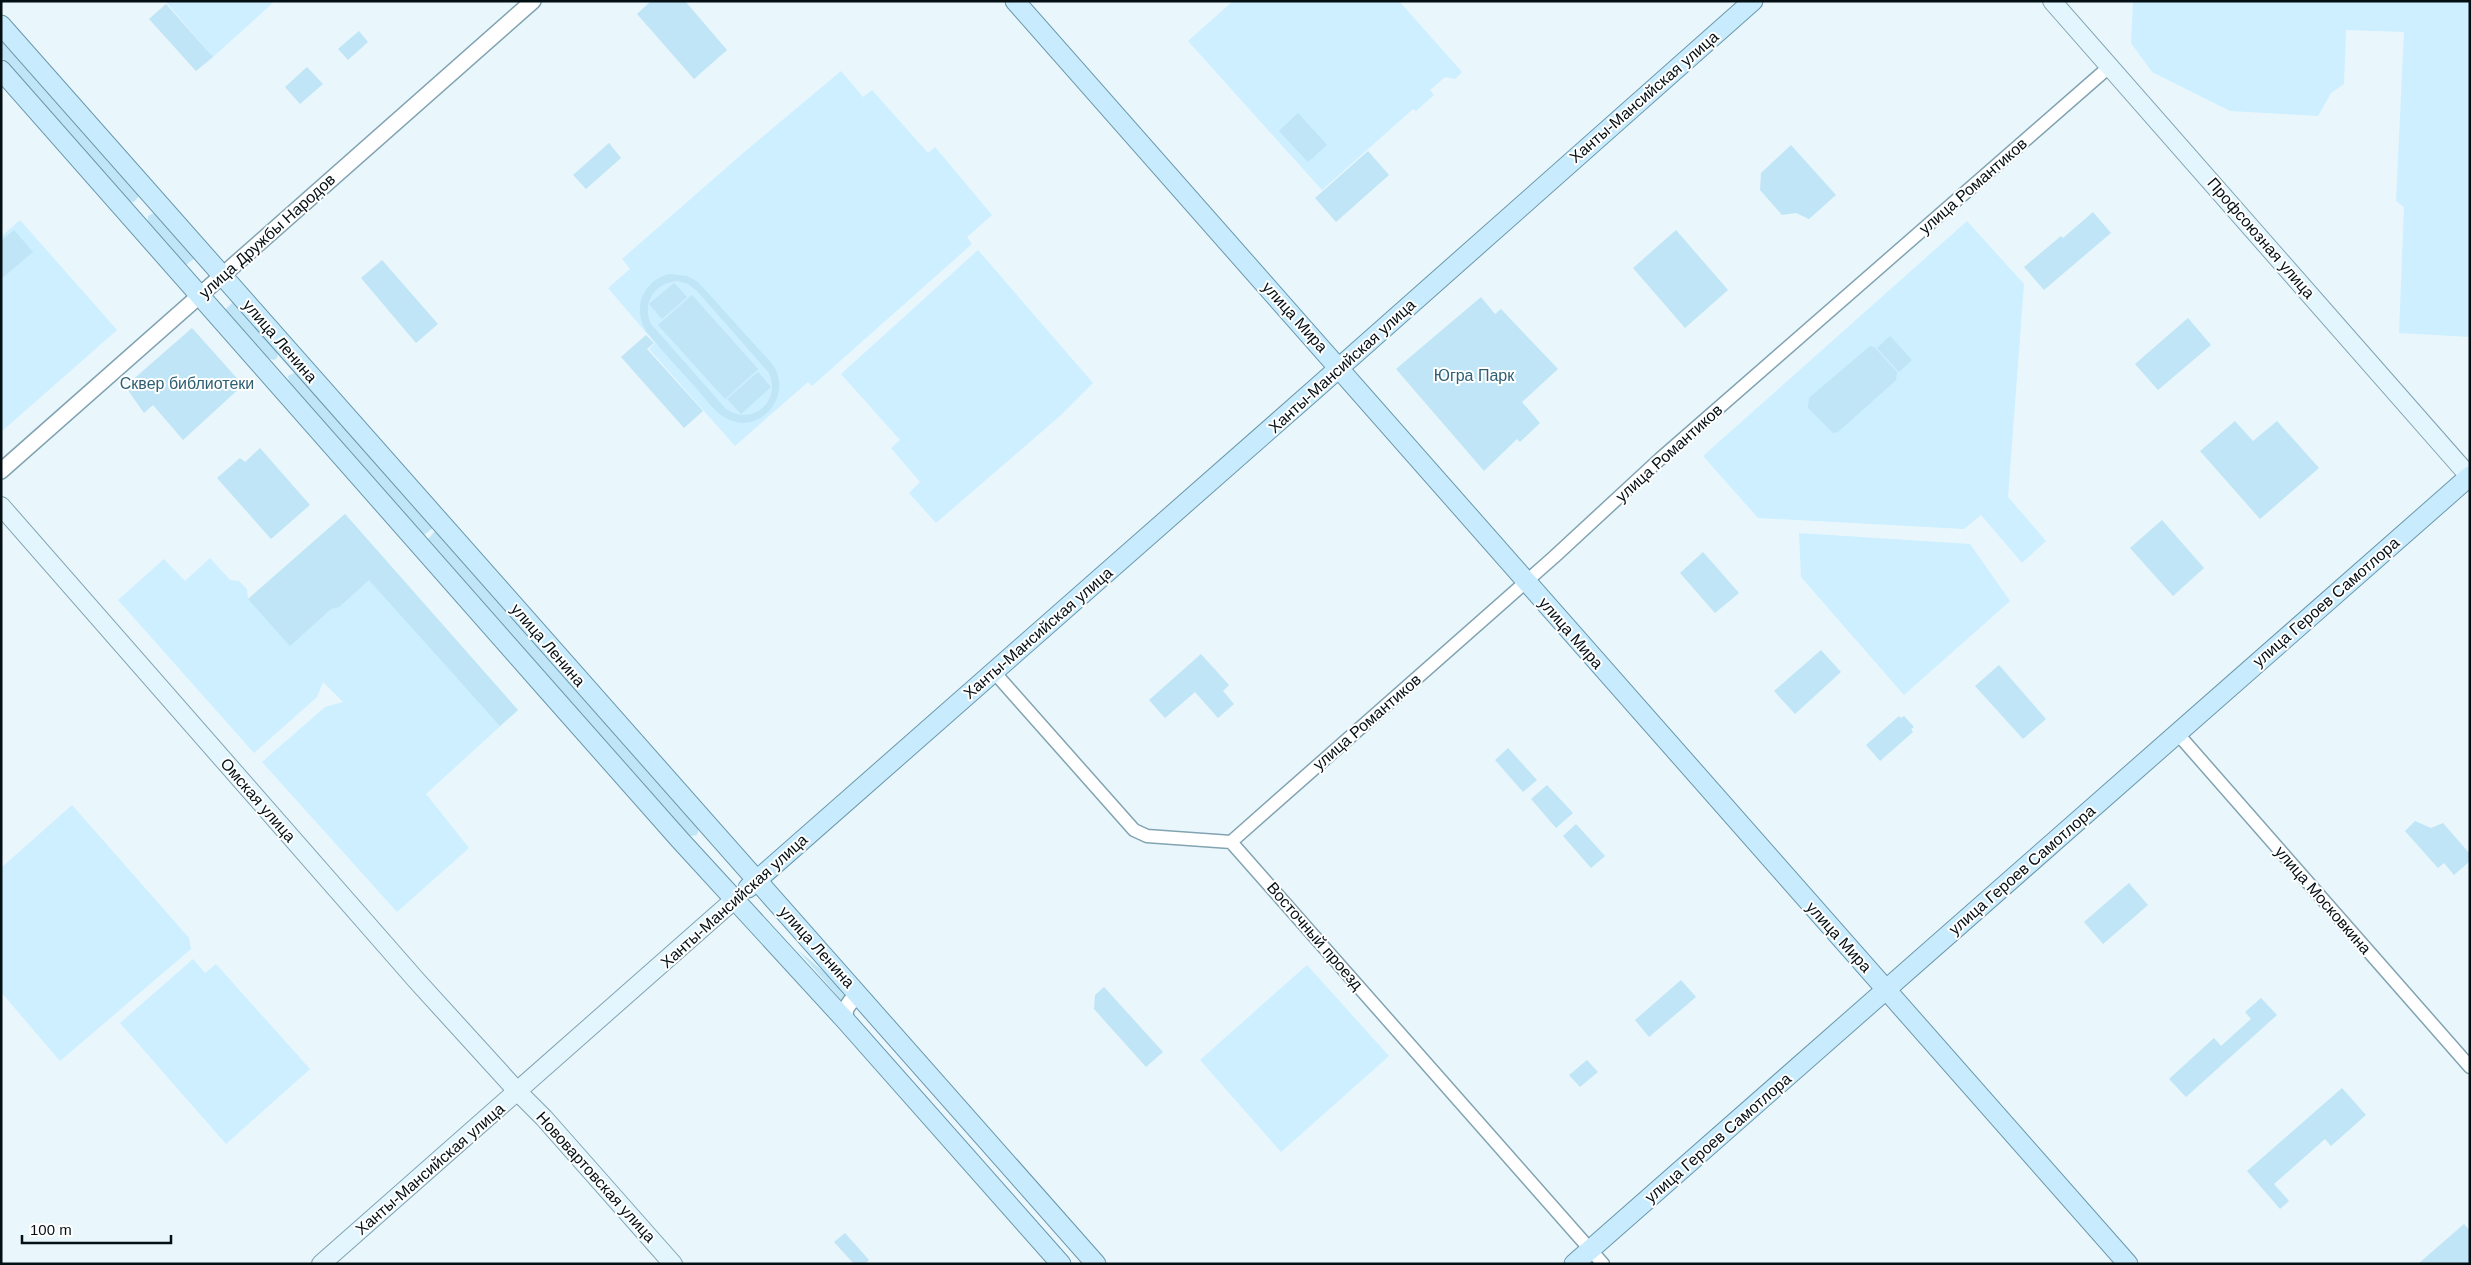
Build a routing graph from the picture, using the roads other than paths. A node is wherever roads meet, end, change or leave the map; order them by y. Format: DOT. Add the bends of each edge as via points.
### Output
graph roads {
  1 [pos="533,1"];
  2 [pos="1015,1"];
  3 [pos="1752,1"];
  4 [pos="2052,1"];
  5 [pos="1,24"];
  6 [pos="2109,67"];
  7 [pos="1,70"];
  8 [pos="154,197"];
  9 [pos="131,218"];
  10 [pos="223,276"];
  11 [pos="200,296"];
  12 [pos="294,356"];
  13 [pos="1340,368"];
  14 [pos="272,376"];
  15 [pos="1,471"];
  16 [pos="2470,476"];
  17 [pos="1,506"];
  18 [pos="1526,581"];
  19 [pos="994,672"];
  20 [pos="2177,733"];
  21 [pos="701,818"];
  22 [pos="680,840"];
  23 [pos="1231,842"];
  24 [pos="756,880"];
  25 [pos="736,899"];
  26 [pos="1886,989"];
  27 [pos="866,1002"];
  28 [pos="846,1020"];
  29 [pos="2470,1067"];
  30 [pos="518,1092"];
  31 [pos="1590,1249"];
  32 [pos="321,1264"];
  33 [pos="673,1264"];
  34 [pos="1061,1264"];
  35 [pos="1096,1264"];
  36 [pos="1574,1264"];
  37 [pos="1603,1264"];
  38 [pos="2128,1264"];
  1 -- 10 [label="street, улица Дружбы Народов"];
  2 -- 13 [label="main road, улица Мира"];
  3 -- 13 [label="main road, Ханты-Мансийская улица"];
  4 -- 6 [label="main road, Профсоюзная улица"];
  5 -- 8 [label="main road, улица Ленина"];
  6 -- 16 [label="main road, Профсоюзная улица"];
  6 -- 18 [label="street, улица Романтиков" via="1660,459"];
  7 -- 9 [label="main road, улица Ленина"];
  8 -- 9 [label="main road"];
  8 -- 10 [label="main road, улица Ленина"];
  9 -- 11 [label="main road, улица Ленина"];
  10 -- 11 [label="street, улица Дружбы Народов"];
  10 -- 12 [label="main road, улица Ленина"];
  11 -- 14 [label="main road, улица Ленина"];
  11 -- 15 [label="street, улица Дружбы Народов"];
  12 -- 14 [label="main road"];
  12 -- 21 [label="main road, улица Ленина"];
  13 -- 18 [label="main road, улица Мира"];
  13 -- 19 [label="main road, Ханты-Мансийская улица"];
  14 -- 22 [label="main road, улица Ленина"];
  16 -- 20 [label="main road, улица Героев Самотлора"];
  17 -- 30 [label="main road, Омская улица"];
  18 -- 23 [label="street, улица Романтиков"];
  18 -- 26 [label="main road, улица Мира"];
  19 -- 23 [label="street" via="1134,830 1147,836"];
  19 -- 24 [label="main road, Ханты-Мансийская улица"];
  20 -- 26 [label="main road, улица Героев Самотлора"];
  20 -- 29 [label="street, улица Московкина"];
  21 -- 22 [label="main road" via="705,832 700,840 691,844"];
  21 -- 24 [label="main road, улица Ленина"];
  22 -- 25 [label="main road, улица Ленина"];
  23 -- 31 [label="street, Восточный проезд"];
  24 -- 25 [label="main road, Ханты-Мансийская улица"];
  24 -- 27 [label="main road, улица Ленина"];
  25 -- 28 [label="main road, улица Ленина"];
  25 -- 30 [label="main road, Ханты-Мансийская улица"];
  26 -- 31 [label="main road, улица Героев Самотлора"];
  26 -- 38 [label="main road, улица Мира"];
  27 -- 28 [label="street" via="854,1000 848,1004"];
  27 -- 35 [label="main road, улица Ленина"];
  28 -- 34 [label="main road, улица Ленина"];
  30 -- 32 [label="main road, Ханты-Мансийская улица"];
  30 -- 33 [label="main road, Нововартовская улица"];
  31 -- 36 [label="main road, улица Героев Самотлора"];
  31 -- 37 [label="street, Восточный проезд"];
}
